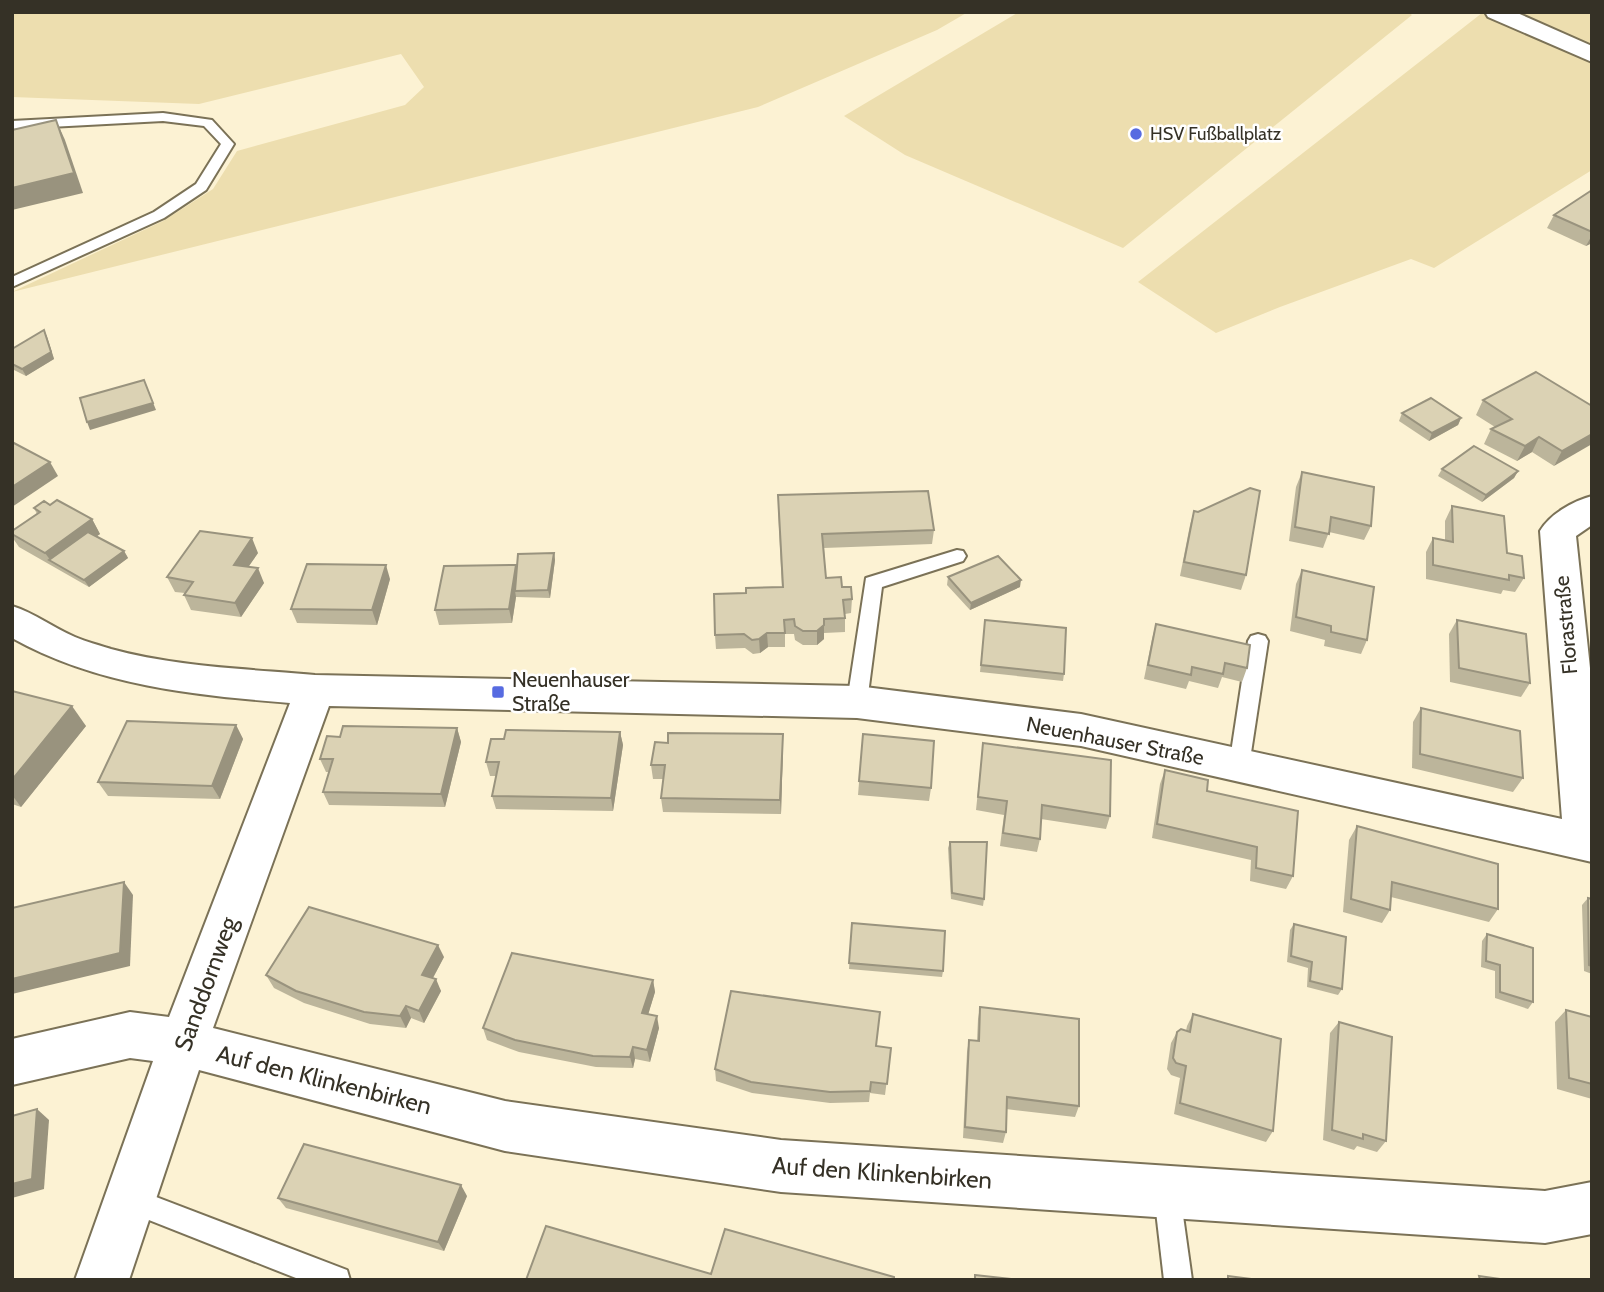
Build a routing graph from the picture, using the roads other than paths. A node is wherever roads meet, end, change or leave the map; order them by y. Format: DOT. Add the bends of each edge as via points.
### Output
graph roads {
  1 [pos="1496,12"];
  2 [pos="1592,55"];
  3 [pos="12,125"];
  4 [pos="12,284"];
  5 [pos="1592,508"];
  6 [pos="957,556"];
  7 [pos="12,620"];
  8 [pos="1258,642"];
  9 [pos="315,690"];
  10 [pos="857,702"];
  11 [pos="1240,766"];
  12 [pos="1589,843"];
  13 [pos="184,1042"];
  14 [pos="12,1062"];
  15 [pos="1167,1194"];
  16 [pos="130,1200"];
  17 [pos="1592,1208"];
  18 [pos="102,1280"];
  19 [pos="337,1280"];
  20 [pos="1178,1280"];
  1 -- 2 [label="street"];
  3 -- 4 [label="lane" via="163,117 208,123 228,144 201,187 159,215"];
  5 -- 12 [label="street, Florastraße" via="1558,531"];
  6 -- 10 [label="lane" via="873,583"];
  7 -- 9 [label="street, Neuenhauser Straße" via="61,647 112,664 178,677"];
  8 -- 11 [label="lane"];
  9 -- 10 [label="street, Neuenhauser Straße"];
  9 -- 13 [label="street, Sanddornweg"];
  10 -- 11 [label="street, Neuenhauser Straße" via="1081,730"];
  11 -- 12 [label="street, Neuenhauser Straße"];
  13 -- 14 [label="street, Auf den Klinkenbirken" via="130,1035"];
  13 -- 15 [label="street, Auf den Klinkenbirken" via="505,1126 781,1166"];
  13 -- 16 [label="street, Sanddornweg"];
  15 -- 17 [label="street, Auf den Klinkenbirken" via="1545,1217"];
  15 -- 20 [label="lane"];
  16 -- 18 [label="street, Sanddornweg"];
  16 -- 19 [label="lane"];
}
